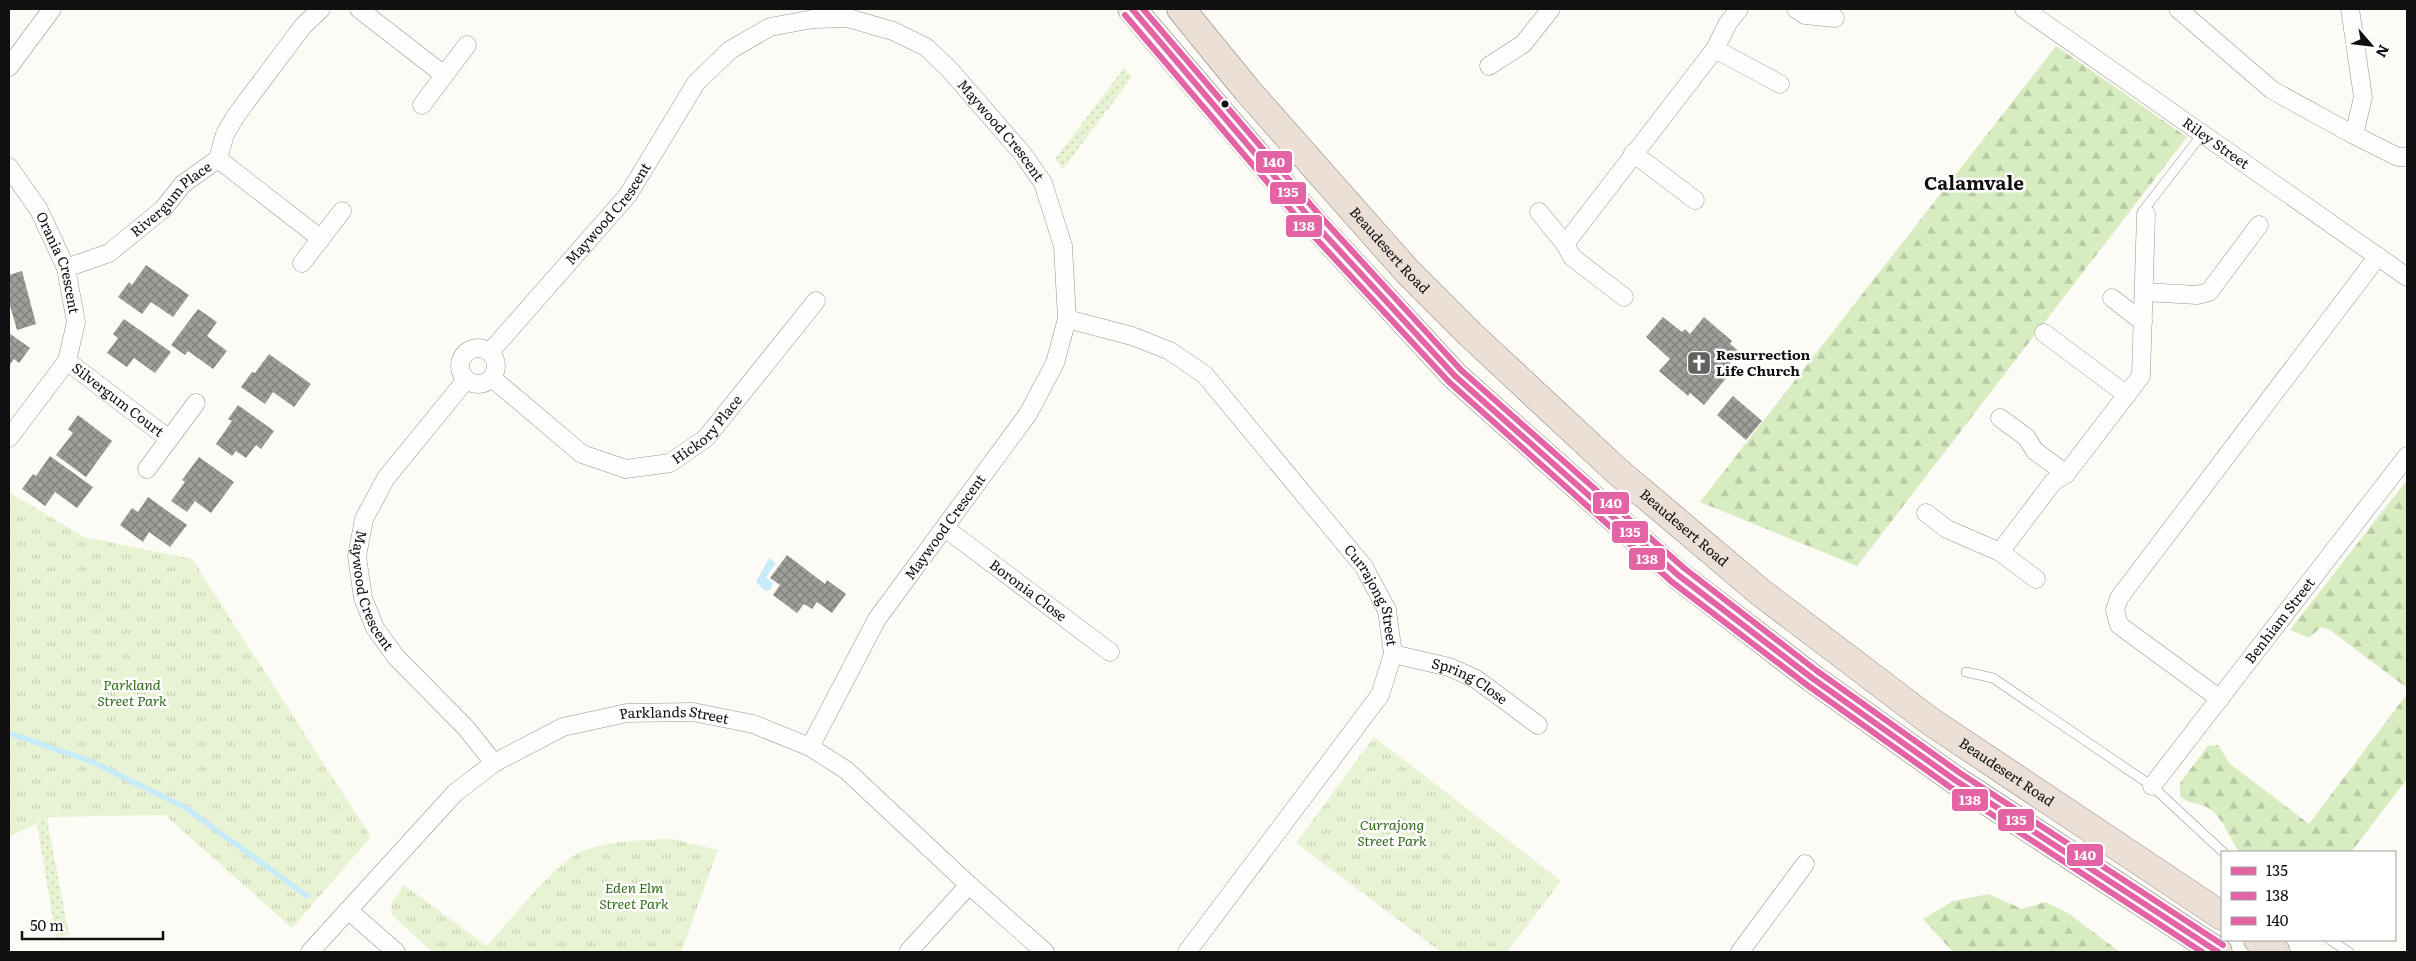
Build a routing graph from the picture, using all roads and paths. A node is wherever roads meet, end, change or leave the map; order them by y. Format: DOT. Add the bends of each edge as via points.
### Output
graph roads {
  1 [pos="52,9"];
  2 [pos="321,9"];
  3 [pos="359,9"];
  4 [pos="1132,9"];
  5 [pos="1181,9"];
  6 [pos="1551,9"];
  7 [pos="1739,9"];
  8 [pos="1796,9"];
  9 [pos="2024,9"];
  10 [pos="2178,9"];
  11 [pos="2350,9"];
  12 [pos="1838,13"];
  13 [pos="467,45"];
  14 [pos="1715,48"];
  15 [pos="1489,66"];
  16 [pos="9,67"];
  17 [pos="444,75"];
  18 [pos="1780,84"];
  19 [pos="422,105"];
  20 [pos="2203,133"];
  21 [pos="2354,135"];
  22 [pos="1633,153"];
  23 [pos="2407,157"];
  24 [pos="218,159"];
  25 [pos="9,167"];
  26 [pos="1695,200"];
  27 [pos="342,211"];
  28 [pos="1539,212"];
  29 [pos="2146,214"];
  30 [pos="2259,225"];
  31 [pos="321,239"];
  32 [pos="1565,244"];
  33 [pos="2378,256"];
  34 [pos="302,263"];
  35 [pos="66,268"];
  36 [pos="2407,276"];
  37 [pos="2144,292"];
  38 [pos="1624,297"];
  39 [pos="2112,298"];
  40 [pos="816,301"];
  41 [pos="1067,319"];
  42 [pos="2143,322"];
  43 [pos="2044,333"];
  44 [pos="490,352"];
  45 [pos="67,361"];
  46 [pos="492,378"];
  47 [pos="466,380"];
  48 [pos="2127,394"];
  49 [pos="196,403"];
  50 [pos="2000,418"];
  51 [pos="9,438"];
  52 [pos="169,439"];
  53 [pos="2407,456"];
  54 [pos="147,469"];
  55 [pos="2066,474"];
  56 [pos="1926,512"];
  57 [pos="945,528"];
  58 [pos="2000,552"];
  59 [pos="2036,579"];
  60 [pos="1110,652"];
  61 [pos="1393,654"];
  62 [pos="1966,672"];
  63 [pos="2220,699"];
  64 [pos="1538,726"];
  65 [pos="810,747"];
  66 [pos="494,763"];
  67 [pos="2152,786"];
  68 [pos="2222,851"];
  69 [pos="1805,864"];
  70 [pos="969,885"];
  71 [pos="348,910"];
  72 [pos="2221,915"];
  73 [pos="2260,941"];
  74 [pos="2332,941"];
  75 [pos="310,952"];
  76 [pos="396,952"];
  77 [pos="908,952"];
  78 [pos="1045,952"];
  79 [pos="1187,952"];
  80 [pos="1740,952"];
  81 [pos="2218,952"];
  82 [pos="2276,952"];
  83 [pos="2349,952"];
  1 -- 16 [label="street"];
  2 -- 24 [label="street, Rivergum Place" via="304,26 236,114 225,134"];
  3 -- 17 [label="street"];
  4 -- 81 [label="highway" via="1315,224 1456,376 1678,575 1812,678 1948,775"];
  5 -- 72 [label="highway, Beaudesert Road" via="1266,111 1408,271 1470,334 1617,471 1760,592 1930,721"];
  6 -- 15 [label="street" via="1523,44"];
  7 -- 14 [label="street"];
  8 -- 12 [label="street" via="1805,15"];
  9 -- 20 [label="street, Riley Street"];
  10 -- 21 [label="street" via="2272,90"];
  11 -- 21 [label="street" via="2363,97"];
  13 -- 17 [label="street"];
  14 -- 18 [label="street"];
  14 -- 22 [label="street"];
  17 -- 19 [label="street"];
  20 -- 29 [label="lane" via="2146,207"];
  20 -- 33 [label="street, Riley Street"];
  21 -- 23 [label="street" via="2398,157"];
  22 -- 26 [label="street"];
  22 -- 32 [label="street"];
  24 -- 31 [label="street"];
  24 -- 35 [label="street, Rivergum Place" via="183,184 163,209 109,252"];
  25 -- 35 [label="street, Orania Crescent" via="39,210"];
  27 -- 31 [label="street"];
  28 -- 32 [label="street"];
  29 -- 37 [label="street"];
  30 -- 37 [label="street" via="2209,292"];
  31 -- 34 [label="street"];
  32 -- 38 [label="street" via="1572,257"];
  33 -- 36 [label="street, Riley Street"];
  33 -- 63 [label="street" via="2119,598 2114,610 2119,625"];
  35 -- 45 [label="street, Orania Crescent" via="76,322"];
  37 -- 42 [label="street"];
  39 -- 42 [label="street"];
  40 -- 46 [label="street, Hickory Place" via="706,438 670,463 626,470 582,454"];
  41 -- 44 [label="street, Maywood Crescent" via="1063,246 1043,183 1022,153 926,47 893,31 848,18 813,19 770,27 730,50 696,83 628,195"];
  41 -- 57 [label="street, Maywood Crescent" via="1055,363 1028,414"];
  41 -- 61 [label="street, Currajong Street" via="1170,350 1205,375 1364,567 1387,610"];
  42 -- 48 [label="street" via="2142,376"];
  43 -- 48 [label="street"];
  44 -- 46 [label="street" via="496,367"];
  44 -- 47 [label="street" via="473,349 464,355 460,371"];
  45 -- 51 [label="street, Orania Crescent"];
  45 -- 52 [label="street, Silvergum Court"];
  46 -- 47 [label="street" via="482,384"];
  47 -- 66 [label="street, Maywood Crescent" via="386,478 364,519 357,556 363,598 375,628 396,657 466,728"];
  48 -- 55 [label="street"];
  49 -- 52 [label="street, Silvergum Court"];
  50 -- 55 [label="street" via="2026,437 2035,451"];
  52 -- 54 [label="street, Silvergum Court"];
  53 -- 63 [label="street, Benhiam Street"];
  55 -- 58 [label="street" via="2053,482"];
  56 -- 58 [label="street" via="1948,529"];
  57 -- 60 [label="street, Boronia Close"];
  57 -- 65 [label="street, Maywood Crescent" via="877,619"];
  58 -- 59 [label="street"];
  61 -- 64 [label="street, Spring Close" via="1449,667 1476,679"];
  61 -- 79 [label="street, Currajong Street" via="1380,695"];
  62 -- 67 [label="lane" via="1993,678"];
  63 -- 67 [label="street, Benhiam Street"];
  65 -- 66 [label="street, Parklands Street" via="752,724 693,712 628,713 563,728"];
  65 -- 70 [label="street, Parklands Street" via="846,770"];
  66 -- 71 [label="street, Parklands Street" via="456,792"];
  67 -- 68 [label="lane"];
  69 -- 80 [label="street"];
  70 -- 77 [label="street"];
  70 -- 78 [label="street, Parklands Street"];
  71 -- 75 [label="street, Parklands Street"];
  71 -- 76 [label="street"];
  73 -- 82 [label="highway"];
  74 -- 83 [label="lane"];
}
